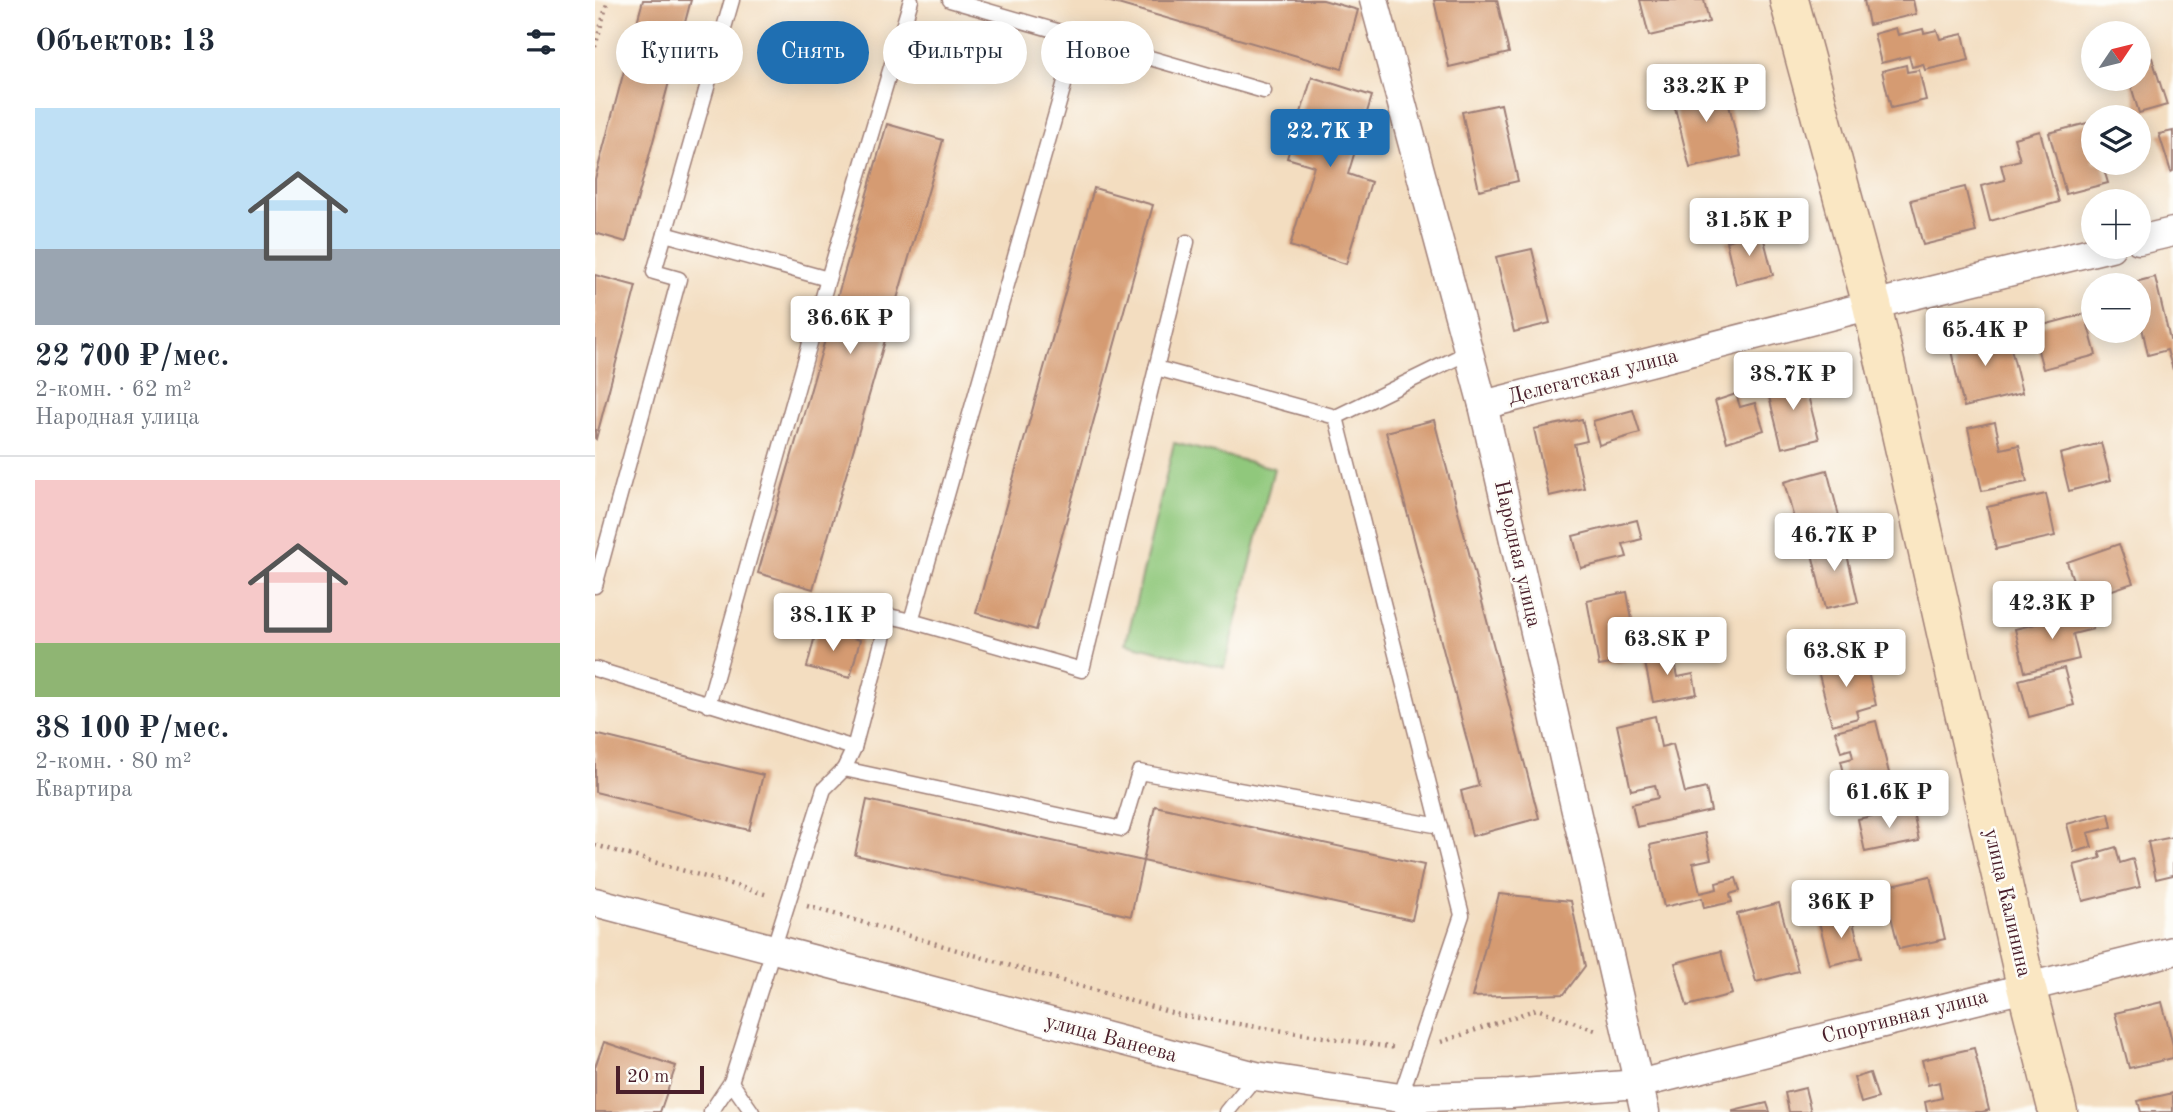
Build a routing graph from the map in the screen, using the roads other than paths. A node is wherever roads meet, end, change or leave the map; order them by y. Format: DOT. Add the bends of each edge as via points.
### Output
graph roads {
  1 [pos="732,0"];
  2 [pos="911,0"];
  3 [pos="950,0"];
  4 [pos="1374,0"];
  5 [pos="1789,0"];
  6 [pos="1041,26"];
  7 [pos="1154,58"];
  8 [pos="1064,84"];
  9 [pos="1264,91"];
  10 [pos="2173,232"];
  11 [pos="665,234"];
  12 [pos="2151,237"];
  13 [pos="1187,242"];
  14 [pos="2081,254"];
  15 [pos="828,279"];
  16 [pos="1872,305"];
  17 [pos="1469,352"];
  18 [pos="1156,368"];
  19 [pos="1483,405"];
  20 [pos="1336,416"];
  21 [pos="595,586"];
  22 [pos="911,621"];
  23 [pos="595,669"];
  24 [pos="708,705"];
  25 [pos="853,748"];
  26 [pos="844,769"];
  27 [pos="1440,826"];
  28 [pos="595,902"];
  29 [pos="772,950"];
  30 [pos="2173,951"];
  31 [pos="2026,986"];
  32 [pos="1256,1076"];
  33 [pos="731,1082"];
  34 [pos="1638,1084"];
  35 [pos="1402,1105"];
  36 [pos="711,1112"];
  37 [pos="752,1112"];
  38 [pos="1227,1112"];
  39 [pos="1645,1112"];
  40 [pos="2058,1112"];
  1 -- 11 [label="lane"];
  2 -- 15 [label="lane"];
  3 -- 6 [label="lane"];
  4 -- 17 [label="street, Народная улица"];
  5 -- 16 [label="street, улица Калинина"];
  7 -- 9 [label="lane"];
  8 -- 22 [label="lane"];
  10 -- 12 [label="street"];
  11 -- 15 [label="lane"];
  11 -- 21 [label="lane" via="655,272 679,279"];
  13 -- 18 [label="lane"];
  14 -- 16 [label="street, Делегатская улица"];
  15 -- 24 [label="lane"];
  16 -- 19 [label="street, Делегатская улица"];
  16 -- 31 [label="street, улица Калинина"];
  17 -- 19 [label="street, Народная улица"];
  17 -- 20 [label="lane"];
  18 -- 20 [label="lane"];
  18 -- 22 [label="lane" via="1082,670"];
  19 -- 34 [label="street, Народная улица"];
  20 -- 27 [label="lane"];
  22 -- 25 [label="lane" via="889,616"];
  23 -- 24 [label="lane"];
  24 -- 25 [label="lane"];
  25 -- 26 [label="lane"];
  26 -- 27 [label="lane" via="1122,829 1139,772"];
  26 -- 29 [label="lane" via="824,789"];
  27 -- 35 [label="lane" via="1462,915"];
  28 -- 29 [label="street, улица Ванеева"];
  29 -- 32 [label="street, улица Ванеева"];
  29 -- 33 [label="lane"];
  30 -- 31 [label="street, Спортивная улица"];
  31 -- 34 [label="street, Спортивная улица"];
  31 -- 40 [label="street, улица Калинина"];
  32 -- 35 [label="street, улица Ванеева"];
  32 -- 38 [label="lane"];
  33 -- 36 [label="lane"];
  33 -- 37 [label="lane"];
  34 -- 35 [label="street, улица Ванеева"];
  34 -- 39 [label="street, Народная улица"];
}
